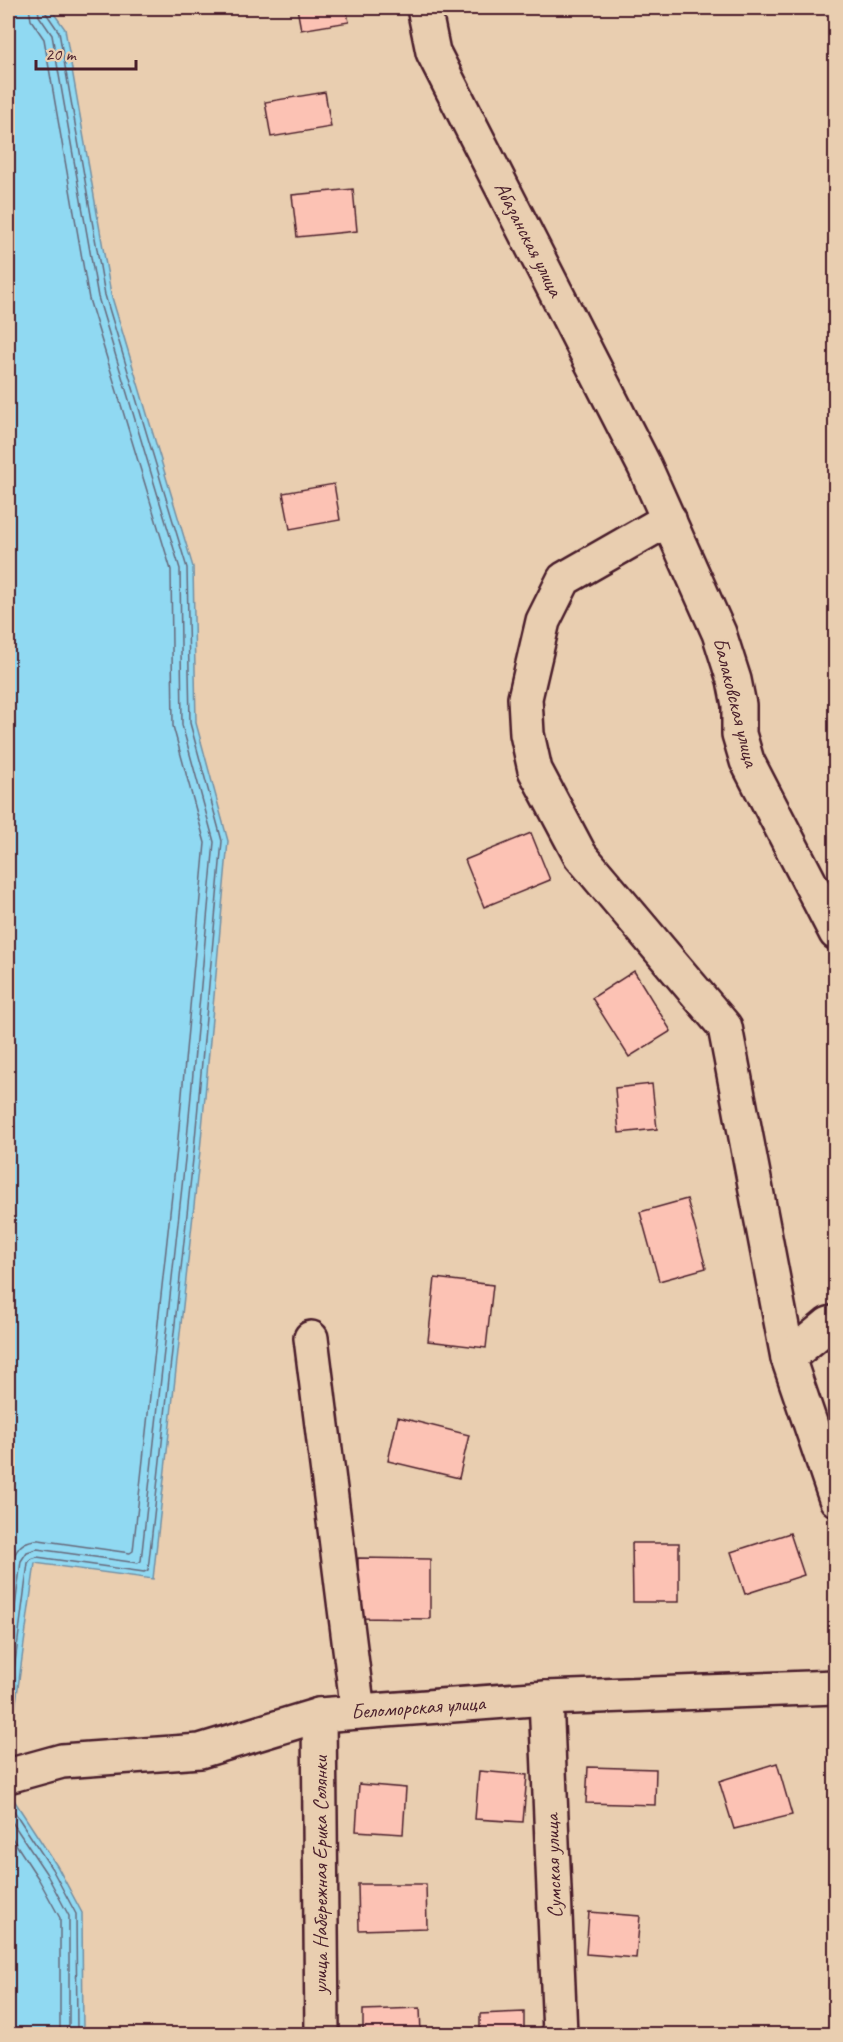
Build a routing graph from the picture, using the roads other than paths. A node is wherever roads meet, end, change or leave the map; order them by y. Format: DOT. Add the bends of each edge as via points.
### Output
graph roads {
  1 [pos="424,8"];
  2 [pos="645,467"];
  3 [pos="669,519"];
  4 [pos="836,933"];
  5 [pos="836,1322"];
  6 [pos="311,1338"];
  7 [pos="788,1358"];
  8 [pos="836,1499"];
  9 [pos="836,1687"];
  10 [pos="546,1698"];
  11 [pos="358,1712"];
  12 [pos="319,1714"];
  13 [pos="8,1776"];
  14 [pos="322,2034"];
  15 [pos="560,2034"];
  1 -- 2 [label="street, Абазанская улица" via="433,52"];
  2 -- 3 [label="street, Балаковская улица"];
  3 -- 4 [label="street, Балаковская улица" via="719,633 734,680 739,734 747,761"];
  3 -- 7 [label="street" via="564,579 543,621 525,698 527,734 535,770 580,855 725,1028"];
  5 -- 7 [label="street"];
  6 -- 11 [label="street"];
  7 -- 8 [label="street"];
  9 -- 10 [label="street, Беломорская улица"];
  10 -- 11 [label="street, Беломорская улица"];
  10 -- 15 [label="street, Сумская улица"];
  11 -- 12 [label="street, Беломорская улица"];
  12 -- 13 [label="street, Беломорская улица" via="200,1751 62,1761"];
  12 -- 14 [label="street, улица Набережная Ерика Солянки"];
}
